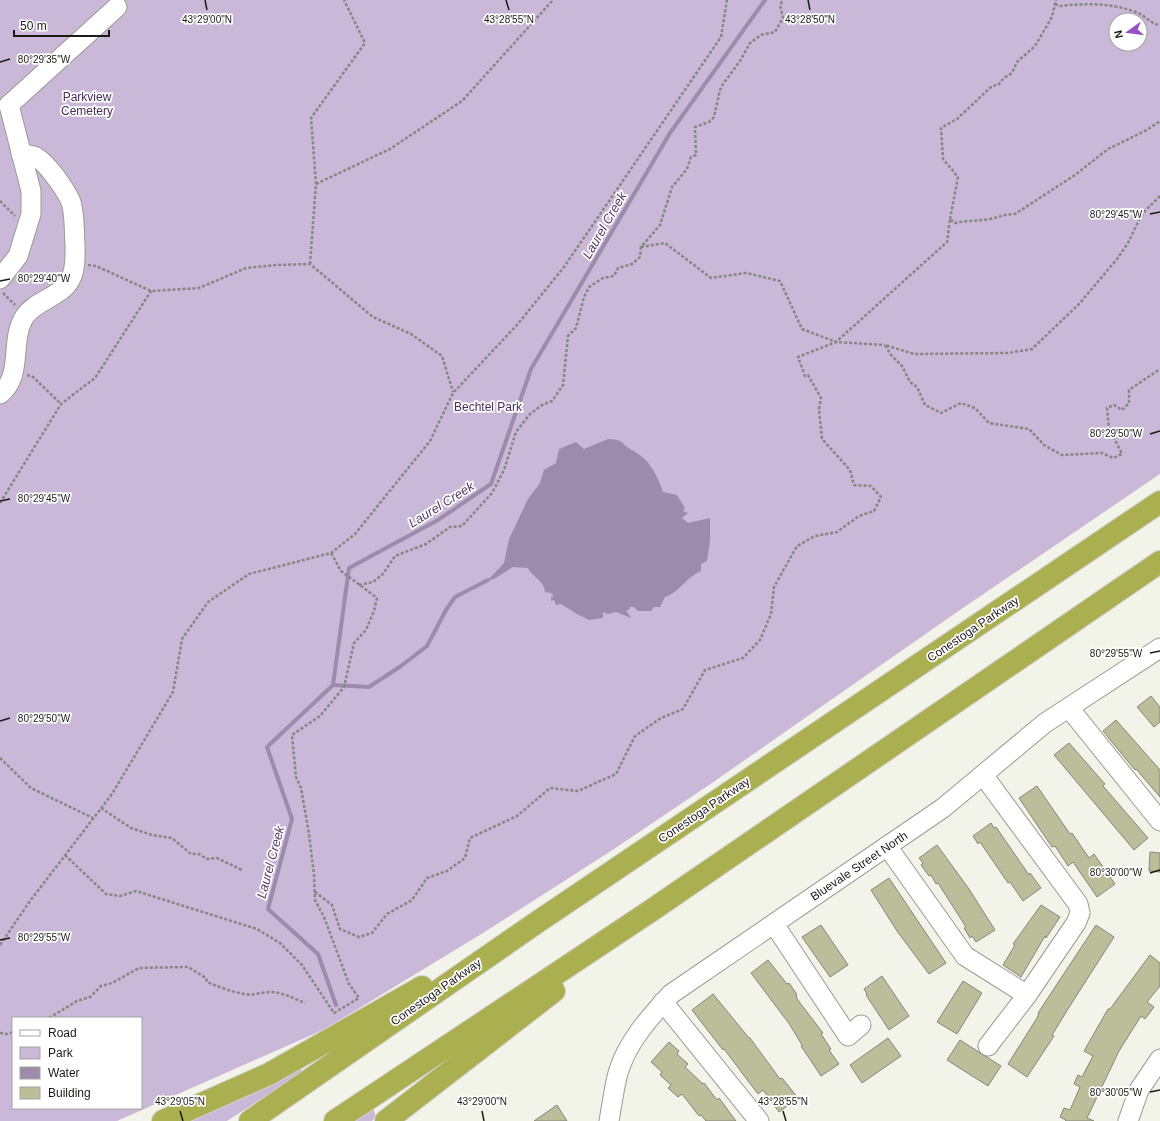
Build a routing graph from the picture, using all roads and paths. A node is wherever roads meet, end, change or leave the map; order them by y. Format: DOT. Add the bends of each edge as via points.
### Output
graph roads {
  1 [pos="344,0"];
  2 [pos="553,0"];
  3 [pos="727,0"];
  4 [pos="783,0"];
  5 [pos="1056,0"];
  6 [pos="1055,4"];
  7 [pos="117,7"];
  8 [pos="1160,25"];
  9 [pos="5,104"];
  10 [pos="1160,121"];
  11 [pos="21,154"];
  12 [pos="316,184"];
  13 [pos="1160,196"];
  14 [pos="950,219"];
  15 [pos="641,247"];
  16 [pos="75,264"];
  17 [pos="310,264"];
  18 [pos="0,279"];
  19 [pos="0,290"];
  20 [pos="151,291"];
  21 [pos="25,316"];
  22 [pos="836,342"];
  23 [pos="886,345"];
  24 [pos="1160,368"];
  25 [pos="15,371"];
  26 [pos="453,393"];
  27 [pos="0,394"];
  28 [pos="62,404"];
  29 [pos="1160,502"];
  30 [pos="0,503"];
  31 [pos="331,553"];
  32 [pos="1160,562"];
  33 [pos="358,585"];
  34 [pos="1159,650"];
  35 [pos="1068,708"];
  36 [pos="0,758"];
  37 [pos="983,775"];
  38 [pos="101,808"];
  39 [pos="93,818"];
  40 [pos="1160,821"];
  41 [pos="887,846"];
  42 [pos="65,855"];
  43 [pos="242,870"];
  44 [pos="315,892"];
  45 [pos="652,910"];
  46 [pos="536,924"];
  47 [pos="774,924"];
  48 [pos="0,945"];
  49 [pos="1028,995"];
  50 [pos="663,1002"];
  51 [pos="305,1003"];
  52 [pos="51,1017"];
  53 [pos="861,1025"];
  54 [pos="12,1032"];
  55 [pos="0,1033"];
  56 [pos="988,1046"];
  57 [pos="1160,1058"];
  58 [pos="163,1121"];
  59 [pos="250,1121"];
  60 [pos="335,1121"];
  61 [pos="386,1121"];
  62 [pos="609,1121"];
  63 [pos="759,1121"];
  64 [pos="1128,1121"];
  1 -- 12 [label="path" via="365,43 311,118"];
  2 -- 12 [label="path" via="462,100 390,149"];
  3 -- 26 [label="path" via="721,37 564,267 517,325"];
  4 -- 15 [label="path" via="780,5 783,18 775,32 761,35 750,43 720,90 714,116 709,122 696,127 696,155 672,187 660,225"];
  5 -- 6 [label="path"];
  6 -- 8 [label="path" via="1103,4 1137,12 1153,24"];
  6 -- 14 [label="path" via="1052,17 1035,46 1017,62 1012,73 998,85 992,86 957,119 941,128 943,160 958,178"];
  7 -- 9 [label="street"];
  9 -- 11 [label="street"];
  10 -- 14 [label="path" via="1108,149 1075,175 1015,214 955,223"];
  11 -- 16 [label="street" via="36,157 59,180 71,203 74,218"];
  11 -- 18 [label="street" via="31,191 31,214 18,256"];
  12 -- 17 [label="path"];
  13 -- 23 [label="path" via="1145,211 1118,259 1071,313 1032,349 1008,353 914,354"];
  14 -- 22 [label="path" via="947,242"];
  15 -- 22 [label="path" via="665,243 711,278 746,273 780,281 802,329"];
  15 -- 33 [label="path" via="640,257 632,264 618,268 614,276 603,278 589,287 576,328 568,336 563,385 552,401 542,405 529,416 516,432 504,470 492,493 462,526 450,527 426,544 395,556 383,574 373,582"];
  16 -- 20 [label="path" via="96,266"];
  16 -- 21 [label="street" via="70,280"];
  17 -- 20 [label="path" via="246,268 199,288"];
  17 -- 26 [label="path" via="373,317 410,334 442,356"];
  19 -- 21 [label="path"];
  20 -- 28 [label="path" via="94,378"];
  21 -- 25 [label="street" via="16,342"];
  22 -- 23 [label="path"];
  22 -- 44 [label="path" via="798,357 805,376 808,375 821,398 819,409 822,439 850,470 854,485 871,486 881,497 874,511 860,516 837,532 815,536 797,546 774,587 771,614 760,640 743,658 705,670 683,709 661,718 635,736 616,774 578,791 550,788 517,816 470,838 466,858 447,871 427,878 412,900 387,914 372,933 359,937 340,929 332,905"];
  23 -- 24 [label="path" via="910,382 917,387 926,405 941,413 961,403 975,408 989,423 1029,429 1044,445 1062,455 1102,453 1113,458 1122,454 1109,428 1107,408 1114,405 1122,410 1129,403 1129,390"];
  25 -- 27 [label="street" via="6,389"];
  25 -- 28 [label="path" via="33,378"];
  26 -- 31 [label="path" via="430,441 355,534"];
  28 -- 30 [label="path"];
  29 -- 46 [label="highway, Conestoga Parkway"];
  31 -- 33 [label="path" via="341,571"];
  31 -- 38 [label="path" via="250,574 208,602 182,639 173,692"];
  32 -- 45 [label="highway"];
  33 -- 44 [label="path" via="377,598 366,630 354,642 344,687 320,716 292,734 296,777 309,834"];
  34 -- 35 [label="street, Bluevale Street North"];
  35 -- 37 [label="street, Bluevale Street North" via="1045,723"];
  35 -- 40 [label="street"];
  36 -- 39 [label="path" via="31,788"];
  37 -- 41 [label="street, Bluevale Street North" via="943,808"];
  37 -- 49 [label="street" via="1078,904 1080,913"];
  38 -- 39 [label="path"];
  38 -- 43 [label="path" via="131,828 172,838 191,854 199,854 206,859 217,858"];
  39 -- 42 [label="path"];
  41 -- 47 [label="street, Bluevale Street North"];
  41 -- 49 [label="street" via="965,956"];
  42 -- 44 [label="path" via="106,894 120,896 136,891 257,929 280,943 302,965 334,1013 360,998 349,984 315,900"];
  42 -- 48 [label="path"];
  45 -- 60 [label="highway"];
  45 -- 61 [label="highway" via="559,987"];
  46 -- 58 [label="highway" via="269,1074"];
  46 -- 59 [label="highway, Conestoga Parkway"];
  47 -- 50 [label="street, Bluevale Street North"];
  47 -- 53 [label="street" via="848,1036"];
  49 -- 56 [label="street"];
  50 -- 62 [label="street, Bluevale Street North" via="632,1041 618,1072"];
  50 -- 63 [label="street"];
  51 -- 52 [label="path" via="271,992 246,995 226,989 206,982 206,978 188,967 139,968 112,983 105,984 90,997 77,1001"];
  54 -- 55 [label="path"];
  57 -- 64 [label="street" via="1139,1090"];
}
